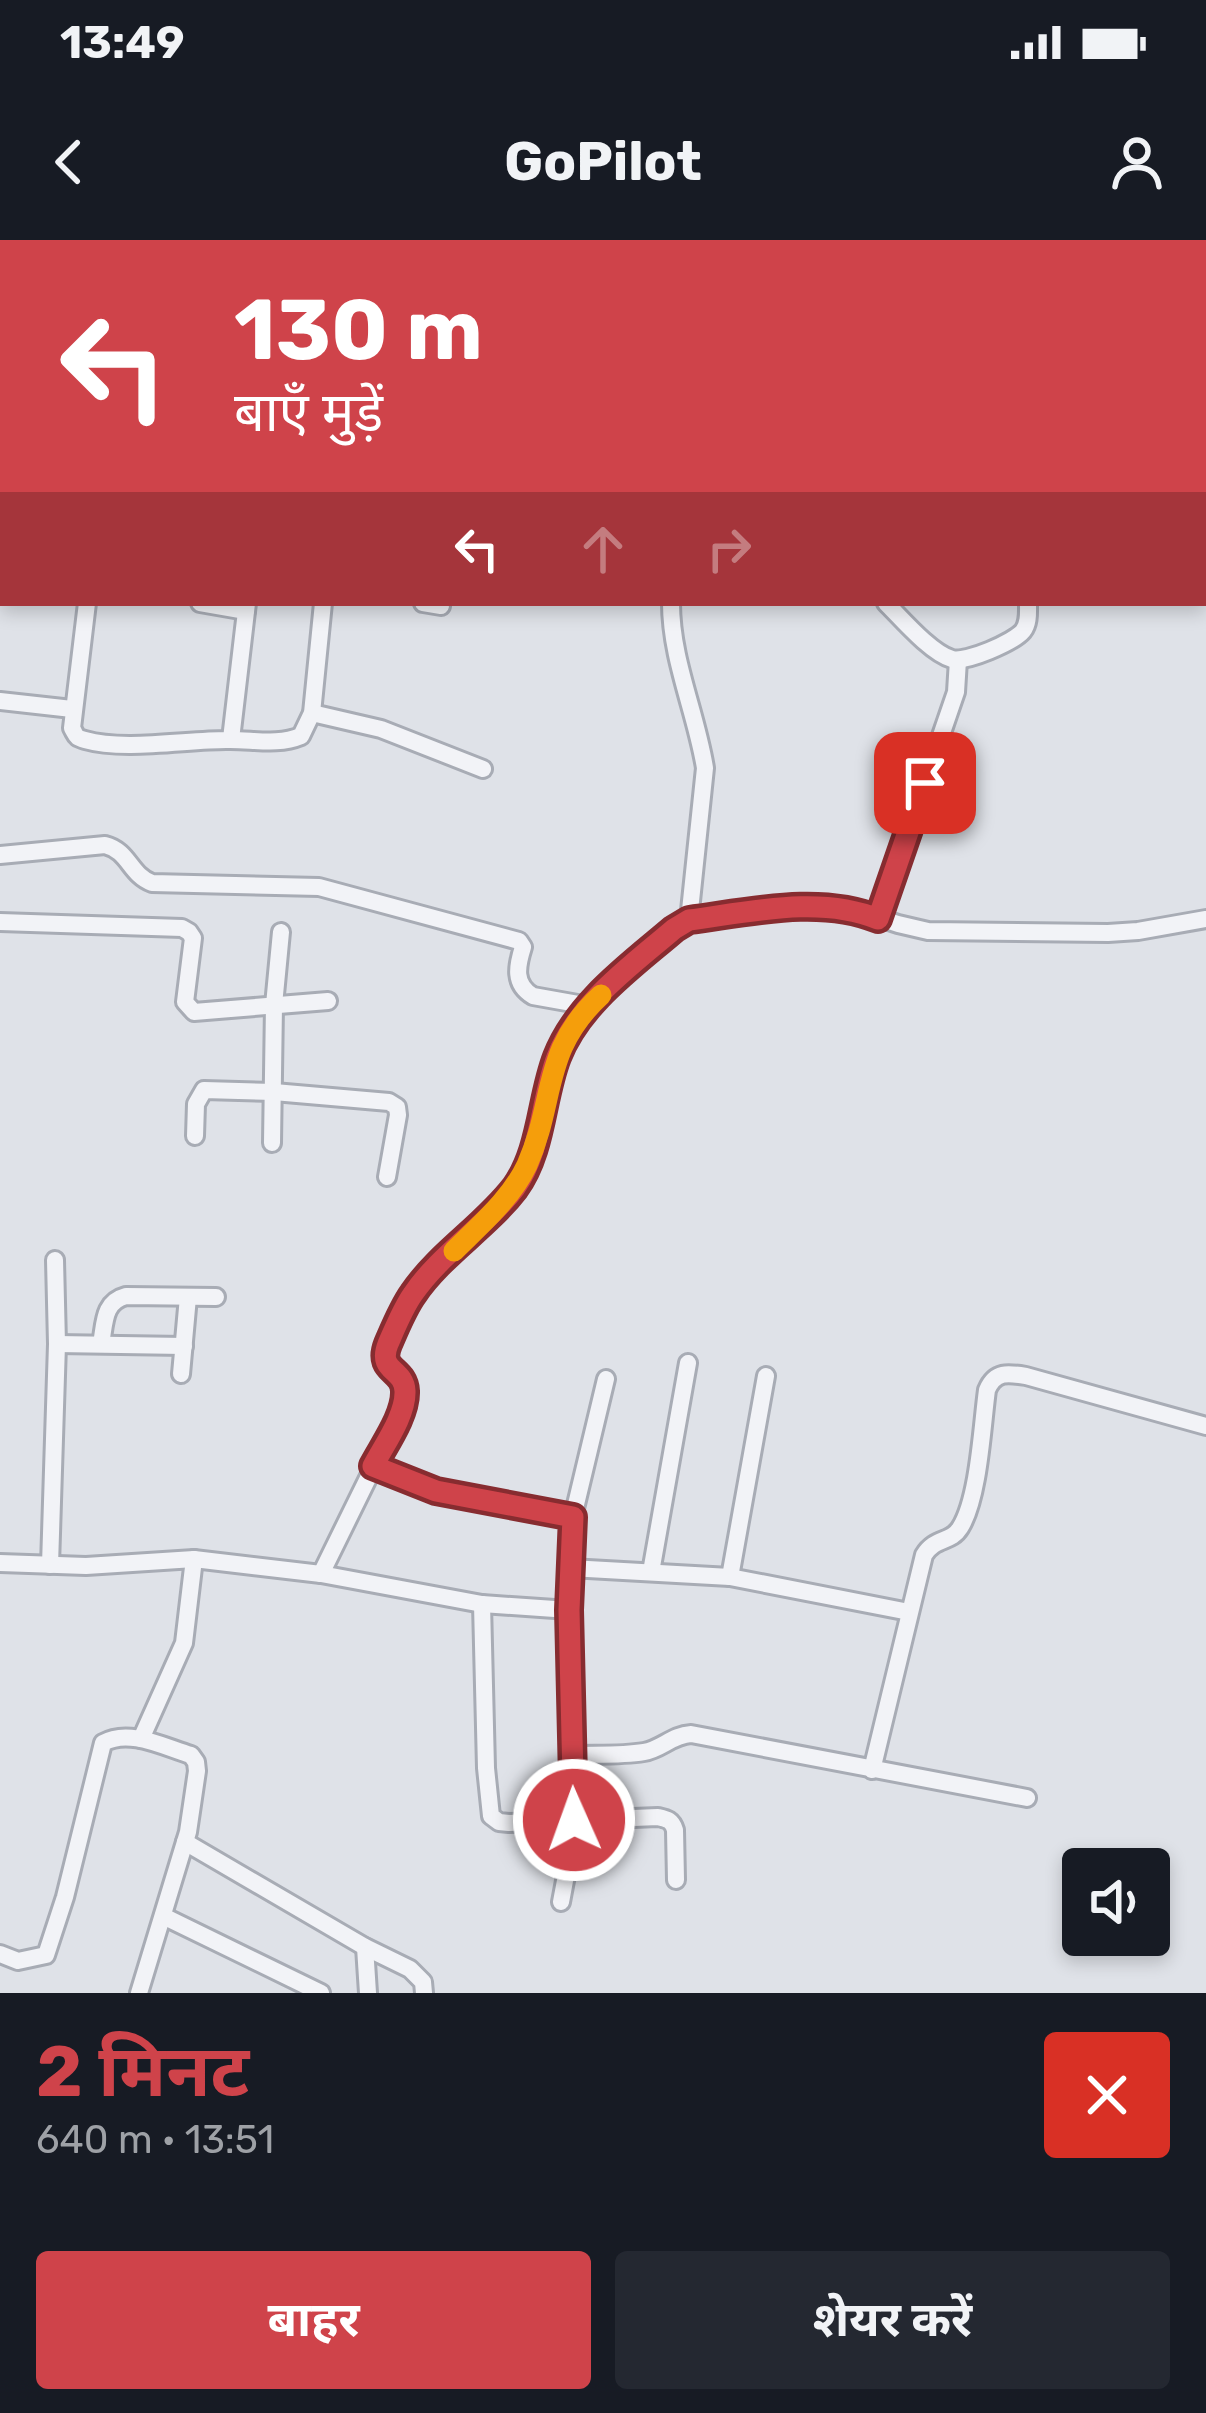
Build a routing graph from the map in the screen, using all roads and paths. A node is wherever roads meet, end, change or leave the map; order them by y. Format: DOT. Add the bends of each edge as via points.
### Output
graph roads {
  1 [pos="86,606"];
  2 [pos="323,606"];
  3 [pos="670,606"];
  4 [pos="889,606"];
  5 [pos="1028,606"];
  6 [pos="246,607"];
  7 [pos="958,660"];
  8 [pos="0,701"];
  9 [pos="72,709"];
  10 [pos="312,713"];
  11 [pos="231,739"];
  12 [pos="482,769"];
  13 [pos="0,855"];
  14 [pos="878,919"];
  15 [pos="1206,919"];
  16 [pos="689,920"];
  17 [pos="0,922"];
  18 [pos="281,932"];
  19 [pos="328,1001"];
  20 [pos="274,1005"];
  21 [pos="589,1006"];
  22 [pos="274,1092"];
  23 [pos="195,1136"];
  24 [pos="272,1143"];
  25 [pos="387,1177"];
  26 [pos="55,1259"];
  27 [pos="188,1297"];
  28 [pos="216,1297"];
  29 [pos="57,1344"];
  30 [pos="101,1344"];
  31 [pos="184,1346"];
  32 [pos="688,1363"];
  33 [pos="182,1374"];
  34 [pos="766,1376"];
  35 [pos="606,1379"];
  36 [pos="1206,1426"];
  37 [pos="373,1466"];
  38 [pos="573,1517"];
  39 [pos="194,1558"];
  40 [pos="0,1563"];
  41 [pos="50,1565"];
  42 [pos="570,1568"];
  43 [pos="651,1572"];
  44 [pos="321,1574"];
  45 [pos="730,1576"];
  46 [pos="482,1604"];
  47 [pos="569,1610"];
  48 [pos="909,1612"];
  49 [pos="141,1739"];
  50 [pos="572,1755"];
  51 [pos="872,1770"];
  52 [pos="1027,1798"];
  53 [pos="574,1820"];
  54 [pos="185,1842"];
  55 [pos="676,1880"];
  56 [pos="561,1902"];
  57 [pos="163,1916"];
  58 [pos="365,1947"];
  59 [pos="0,1954"];
  60 [pos="144,1991"];
  61 [pos="321,1993"];
  62 [pos="368,1993"];
  63 [pos="424,1993"];
  1 -- 9 [label="street"];
  2 -- 10 [label="street"];
  3 -- 16 [label="street" via="705,768"];
  4 -- 7 [label="street"];
  5 -- 7 [label="street" via="1021,634"];
  6 -- 11 [label="street"];
  7 -- 14 [label="street" via="956,692"];
  8 -- 9 [label="street"];
  9 -- 11 [label="street" via="72,728 88,741"];
  10 -- 11 [label="street" via="291,740"];
  10 -- 12 [label="street" via="381,729"];
  13 -- 21 [label="street" via="105,845 152,883 302,884 352,894 520,940 517,970 526,992"];
  14 -- 15 [label="street" via="928,931 1086,933"];
  14 -- 16 [label="street" via="814,906"];
  16 -- 21 [label="street"];
  17 -- 20 [label="street" via="182,928 193,938 189,1009"];
  18 -- 20 [label="street"];
  19 -- 20 [label="street"];
  20 -- 22 [label="street"];
  21 -- 37 [label="street" via="556,1058 517,1185 412,1295 387,1346 387,1366 405,1394"];
  22 -- 23 [label="street" via="204,1090"];
  22 -- 24 [label="street"];
  22 -- 25 [label="street" via="397,1107"];
  26 -- 29 [label="street"];
  27 -- 28 [label="street"];
  27 -- 30 [label="street" via="114,1299"];
  27 -- 31 [label="street"];
  29 -- 30 [label="street"];
  29 -- 41 [label="street"];
  30 -- 31 [label="street"];
  31 -- 33 [label="street"];
  32 -- 43 [label="street"];
  34 -- 45 [label="street"];
  35 -- 38 [label="street"];
  36 -- 48 [label="street" via="999,1374 987,1390 965,1515 955,1534 927,1549"];
  37 -- 38 [label="street" via="436,1491"];
  37 -- 44 [label="street"];
  38 -- 42 [label="street"];
  39 -- 41 [label="street"];
  39 -- 44 [label="street"];
  39 -- 49 [label="street" via="184,1643"];
  40 -- 41 [label="street"];
  42 -- 43 [label="street"];
  42 -- 47 [label="street"];
  43 -- 45 [label="street"];
  44 -- 46 [label="street"];
  45 -- 48 [label="street"];
  46 -- 47 [label="street"];
  46 -- 53 [label="street" via="491,1816 508,1823"];
  47 -- 50 [label="street"];
  48 -- 51 [label="street"];
  49 -- 54 [label="street" via="196,1762"];
  49 -- 59 [label="street" via="103,1743 46,1955 18,1961"];
  50 -- 51 [label="street" via="643,1752 691,1734"];
  50 -- 53 [label="street"];
  51 -- 52 [label="street"];
  53 -- 55 [label="street" via="667,1819 675,1830"];
  53 -- 56 [label="street"];
  54 -- 57 [label="street"];
  54 -- 58 [label="street"];
  57 -- 60 [label="street"];
  57 -- 61 [label="street"];
  58 -- 62 [label="street"];
  58 -- 63 [label="street" via="418,1975"];
}
